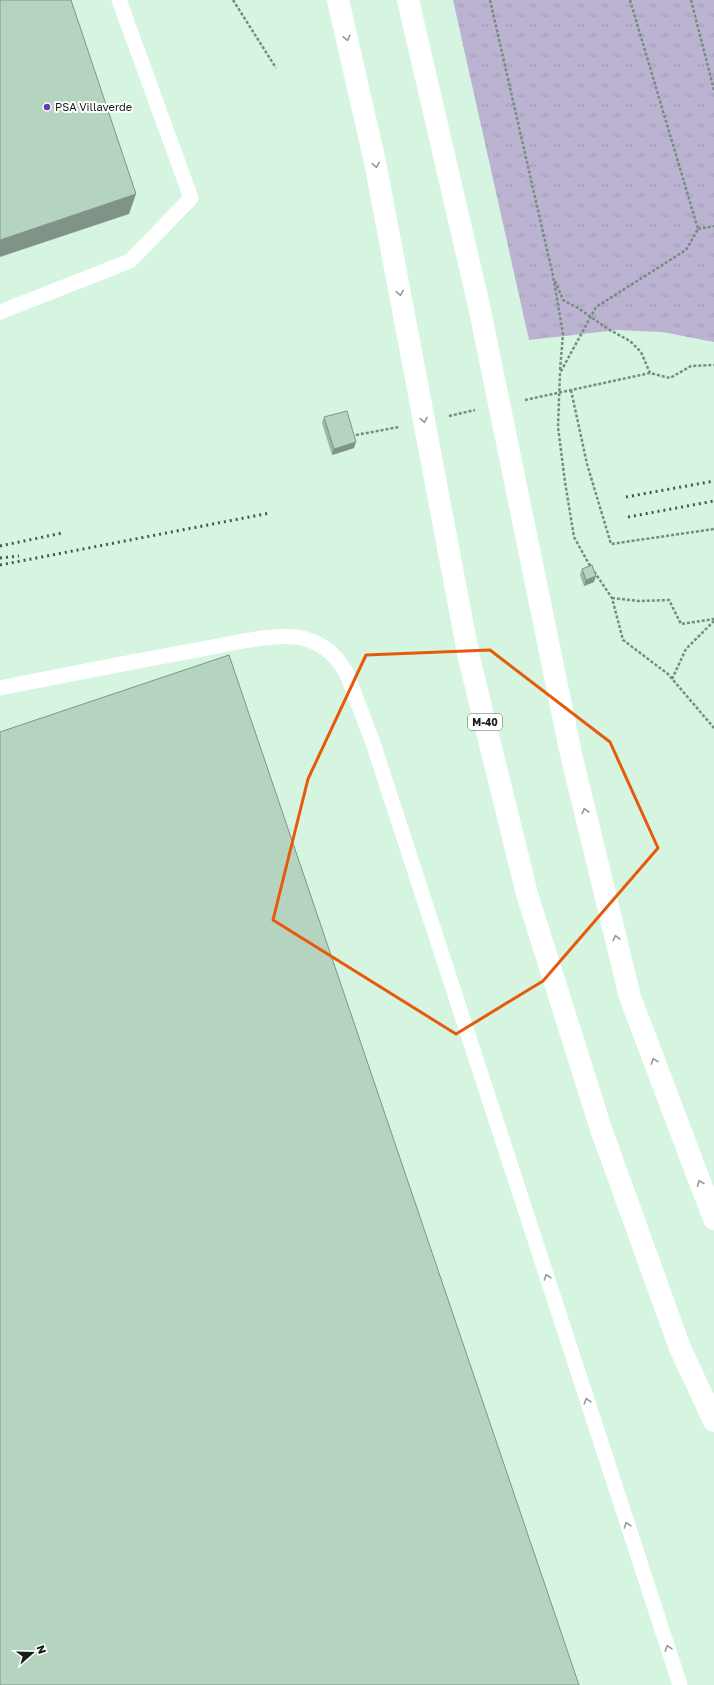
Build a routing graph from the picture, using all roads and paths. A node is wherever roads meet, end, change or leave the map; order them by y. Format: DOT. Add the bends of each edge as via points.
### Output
graph roads {
  1 [pos="119,0"];
  2 [pos="233,0"];
  3 [pos="338,0"];
  4 [pos="408,0"];
  5 [pos="490,0"];
  6 [pos="630,0"];
  7 [pos="690,0"];
  8 [pos="276,68"];
  9 [pos="714,90"];
  10 [pos="714,226"];
  11 [pos="698,229"];
  12 [pos="553,276"];
  13 [pos="0,312"];
  14 [pos="590,317"];
  15 [pos="714,365"];
  16 [pos="560,373"];
  17 [pos="650,373"];
  18 [pos="571,390"];
  19 [pos="558,392"];
  20 [pos="520,401"];
  21 [pos="481,409"];
  22 [pos="442,417"];
  23 [pos="403,426"];
  24 [pos="356,435"];
  25 [pos="714,529"];
  26 [pos="612,598"];
  27 [pos="714,620"];
  28 [pos="672,679"];
  29 [pos="0,688"];
  30 [pos="714,728"];
  31 [pos="714,1219"];
  32 [pos="714,1421"];
  33 [pos="680,1685"];
  1 -- 13 [label="lane" via="191,198 130,261"];
  2 -- 8 [label="path"];
  3 -- 32 [label="highway, M-40, one-way" via="375,162 469,658 527,894 601,1129 680,1348"];
  31 -- 4 [label="highway, one-way" via="630,997 571,754 478,306"];
  5 -- 12 [label="path"];
  6 -- 11 [label="path"];
  7 -- 9 [label="path"];
  10 -- 11 [label="path"];
  11 -- 14 [label="path" via="686,250 596,307"];
  12 -- 14 [label="path" via="563,300"];
  12 -- 16 [label="path" via="563,334"];
  14 -- 16 [label="path"];
  14 -- 17 [label="path" via="630,341 641,352"];
  15 -- 17 [label="path" via="692,366 670,378"];
  16 -- 19 [label="path"];
  17 -- 18 [label="path"];
  18 -- 19 [label="path"];
  18 -- 25 [label="path" via="586,464 611,544"];
  19 -- 20 [label="path"];
  19 -- 26 [label="path" via="558,427 564,482 574,537"];
  21 -- 22 [label="path"];
  23 -- 24 [label="path"];
  26 -- 27 [label="path" via="669,600 681,624"];
  26 -- 28 [label="path" via="623,640"];
  27 -- 28 [label="path" via="686,649"];
  28 -- 30 [label="path"];
  33 -- 29 [label="lane, one-way" via="373,744 340,662 320,645 296,637 282,637 250,640"];
}
